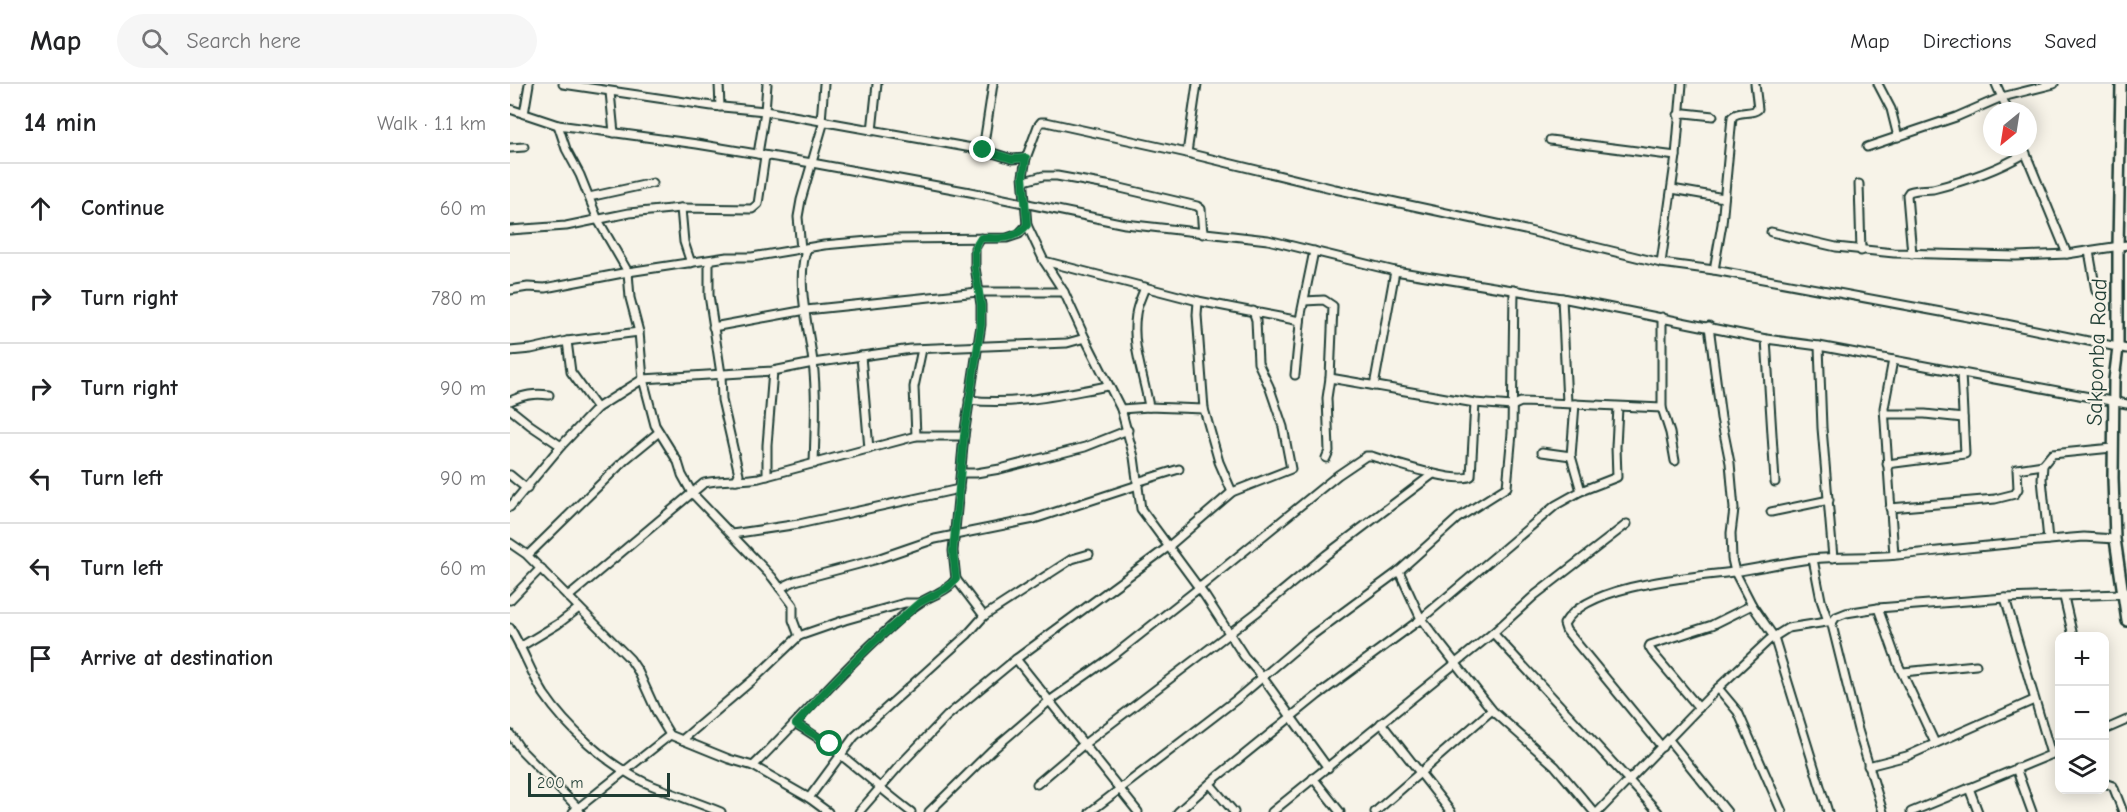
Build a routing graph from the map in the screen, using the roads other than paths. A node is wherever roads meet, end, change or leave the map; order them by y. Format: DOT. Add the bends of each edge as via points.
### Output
graph roads {
  1 [pos="529,84"];
  2 [pos="563,84"];
  3 [pos="719,84"];
  4 [pos="767,84"];
  5 [pos="824,84"];
  6 [pos="877,84"];
  7 [pos="993,84"];
  8 [pos="1197,84"];
  9 [pos="1682,84"];
  10 [pos="1755,84"];
  11 [pos="1878,84"];
  12 [pos="1996,84"];
  13 [pos="2054,84"];
  14 [pos="2121,84"];
  15 [pos="610,92"];
  16 [pos="2002,97"];
  17 [pos="2004,102"];
  18 [pos="720,107"];
  19 [pos="510,110"];
  20 [pos="765,111"];
  21 [pos="524,114"];
  22 [pos="1678,115"];
  23 [pos="1713,116"];
  24 [pos="823,121"];
  25 [pos="558,125"];
  26 [pos="2124,126"];
  27 [pos="872,131"];
  28 [pos="614,133"];
  29 [pos="1898,138"];
  30 [pos="1550,140"];
  31 [pos="524,147"];
  32 [pos="1867,147"];
  33 [pos="510,148"];
  34 [pos="983,150"];
  35 [pos="1187,153"];
  36 [pos="761,155"];
  37 [pos="1676,156"];
  38 [pos="2018,156"];
  39 [pos="2027,156"];
  40 [pos="2124,156"];
  41 [pos="1026,158"];
  42 [pos="812,163"];
  43 [pos="1024,181"];
  44 [pos="653,183"];
  45 [pos="1859,184"];
  46 [pos="1672,189"];
  47 [pos="589,197"];
  48 [pos="1724,198"];
  49 [pos="1026,204"];
  50 [pos="681,208"];
  51 [pos="597,220"];
  52 [pos="1027,225"];
  53 [pos="510,230"];
  54 [pos="1771,232"];
  55 [pos="1019,234"];
  56 [pos="1203,234"];
  57 [pos="1031,235"];
  58 [pos="981,238"];
  59 [pos="2122,246"];
  60 [pos="804,248"];
  61 [pos="1314,251"];
  62 [pos="1861,251"];
  63 [pos="2089,251"];
  64 [pos="1912,254"];
  65 [pos="2067,254"];
  66 [pos="710,261"];
  67 [pos="1044,261"];
  68 [pos="691,263"];
  69 [pos="1058,263"];
  70 [pos="1661,263"];
  71 [pos="1714,270"];
  72 [pos="1395,271"];
  73 [pos="628,272"];
  74 [pos="1053,274"];
  75 [pos="1144,287"];
  76 [pos="510,290"];
  77 [pos="1514,290"];
  78 [pos="2096,291"];
  79 [pos="978,292"];
  80 [pos="1064,292"];
  81 [pos="1562,298"];
  82 [pos="2122,298"];
  83 [pos="1198,301"];
  84 [pos="1304,301"];
  85 [pos="806,310"];
  86 [pos="1256,315"];
  87 [pos="1662,317"];
  88 [pos="1300,321"];
  89 [pos="1709,326"];
  90 [pos="712,327"];
  91 [pos="639,332"];
  92 [pos="1085,338"];
  93 [pos="1766,339"];
  94 [pos="567,341"];
  95 [pos="978,346"];
  96 [pos="1819,346"];
  97 [pos="922,349"];
  98 [pos="2122,349"];
  99 [pos="510,351"];
  100 [pos="861,356"];
  101 [pos="1893,360"];
  102 [pos="813,363"];
  103 [pos="773,371"];
  104 [pos="1961,373"];
  105 [pos="721,374"];
  106 [pos="1294,375"];
  107 [pos="1330,378"];
  108 [pos="643,379"];
  109 [pos="1108,386"];
  110 [pos="1374,386"];
  111 [pos="549,395"];
  112 [pos="969,400"];
  113 [pos="510,401"];
  114 [pos="2114,401"];
  115 [pos="1475,403"];
  116 [pos="1567,403"];
  117 [pos="1575,404"];
  118 [pos="2127,404"];
  119 [pos="1512,406"];
  120 [pos="1149,407"];
  121 [pos="1618,407"];
  122 [pos="597,408"];
  123 [pos="1662,408"];
  124 [pos="510,409"];
  125 [pos="1121,409"];
  126 [pos="1204,409"];
  127 [pos="1885,414"];
  128 [pos="1963,418"];
  129 [pos="1128,430"];
  130 [pos="659,432"];
  131 [pos="916,436"];
  132 [pos="964,436"];
  133 [pos="561,446"];
  134 [pos="2112,448"];
  135 [pos="869,449"];
  136 [pos="1542,452"];
  137 [pos="1571,456"];
  138 [pos="1326,458"];
  139 [pos="1675,461"];
  140 [pos="814,464"];
  141 [pos="1887,464"];
  142 [pos="2043,465"];
  143 [pos="1179,469"];
  144 [pos="961,473"];
  145 [pos="1433,474"];
  146 [pos="510,475"];
  147 [pos="767,476"];
  148 [pos="736,480"];
  149 [pos="1774,482"];
  150 [pos="1137,484"];
  151 [pos="527,489"];
  152 [pos="959,489"];
  153 [pos="1581,491"];
  154 [pos="1232,492"];
  155 [pos="692,493"];
  156 [pos="1829,500"];
  157 [pos="510,507"];
  158 [pos="1890,508"];
  159 [pos="1771,512"];
  160 [pos="1627,524"];
  161 [pos="732,534"];
  162 [pos="954,536"];
  163 [pos="2115,539"];
  164 [pos="2049,540"];
  165 [pos="510,543"];
  166 [pos="1168,547"];
  167 [pos="1089,554"];
  168 [pos="528,555"];
  169 [pos="1894,555"];
  170 [pos="1833,558"];
  171 [pos="1813,559"];
  172 [pos="541,568"];
  173 [pos="1399,571"];
  174 [pos="1735,572"];
  175 [pos="956,579"];
  176 [pos="780,588"];
  177 [pos="1199,588"];
  178 [pos="2122,594"];
  179 [pos="568,597"];
  180 [pos="2064,597"];
  181 [pos="2005,598"];
  182 [pos="510,600"];
  183 [pos="919,603"];
  184 [pos="1752,605"];
  185 [pos="2126,607"];
  186 [pos="579,608"];
  187 [pos="1878,608"];
  188 [pos="984,616"];
  189 [pos="1420,619"];
  190 [pos="1831,621"];
  191 [pos="2127,621"];
  192 [pos="510,628"];
  193 [pos="2072,632"];
  194 [pos="1493,633"];
  195 [pos="1228,634"];
  196 [pos="799,636"];
  197 [pos="1774,637"];
  198 [pos="520,647"];
  199 [pos="1016,659"];
  200 [pos="1455,663"];
  201 [pos="1976,665"];
  202 [pos="1907,674"];
  203 [pos="1263,678"];
  204 [pos="1718,688"];
  205 [pos="2034,700"];
  206 [pos="1048,702"];
  207 [pos="1699,708"];
  208 [pos="1492,710"];
  209 [pos="1292,718"];
  210 [pos="2127,720"];
  211 [pos="1381,723"];
  212 [pos="796,724"];
  213 [pos="2109,728"];
  214 [pos="510,734"];
  215 [pos="670,735"];
  216 [pos="682,740"];
  217 [pos="1669,740"];
  218 [pos="1935,743"];
  219 [pos="1083,745"];
  220 [pos="1662,747"];
  221 [pos="2055,753"];
  222 [pos="841,754"];
  223 [pos="2051,754"];
  224 [pos="753,766"];
  225 [pos="1868,766"];
  226 [pos="1328,768"];
  227 [pos="2016,768"];
  228 [pos="625,771"];
  229 [pos="1421,773"];
  230 [pos="1313,778"];
  231 [pos="1628,781"];
  232 [pos="1037,784"];
  233 [pos="1210,784"];
  234 [pos="2109,785"];
  235 [pos="1969,788"];
  236 [pos="880,789"];
  237 [pos="1121,790"];
  238 [pos="809,798"];
  239 [pos="1932,808"];
  240 [pos="577,810"];
  241 [pos="721,812"];
  242 [pos="828,812"];
  243 [pos="859,812"];
  244 [pos="911,812"];
  245 [pos="929,812"];
  246 [pos="1090,812"];
  247 [pos="1138,812"];
  248 [pos="1178,812"];
  249 [pos="1234,812"];
  250 [pos="1273,812"];
  251 [pos="1340,812"];
  252 [pos="1375,812"];
  253 [pos="1451,812"];
  254 [pos="1596,812"];
  255 [pos="1658,812"];
  256 [pos="1727,812"];
  257 [pos="1782,812"];
  258 [pos="1828,812"];
  259 [pos="1883,812"];
  260 [pos="1911,812"];
  261 [pos="1978,812"];
  262 [pos="2032,812"];
  263 [pos="2123,812"];
  1 -- 21 [label="street"];
  2 -- 15 [label="street"];
  3 -- 18 [label="street"];
  4 -- 20 [label="street"];
  5 -- 24 [label="street"];
  6 -- 27 [label="street"];
  7 -- 34 [label="street"];
  8 -- 35 [label="street"];
  9 -- 22 [label="street"];
  10 -- 48 [label="street" via="1756,112 1732,117"];
  11 -- 29 [label="street" via="1891,109"];
  12 -- 16 [label="street"];
  13 -- 16 [label="street"];
  14 -- 26 [label="main road, Sakponba Road"];
  15 -- 18 [label="street"];
  15 -- 28 [label="street"];
  16 -- 17 [label="street"];
  16 -- 29 [label="street"];
  18 -- 20 [label="street"];
  19 -- 21 [label="street"];
  20 -- 24 [label="street"];
  20 -- 36 [label="street"];
  21 -- 25 [label="street"];
  22 -- 23 [label="street"];
  22 -- 37 [label="street"];
  24 -- 27 [label="street"];
  24 -- 42 [label="street"];
  25 -- 28 [label="street"];
  25 -- 47 [label="street"];
  26 -- 40 [label="main road, Sakponba Road"];
  27 -- 34 [label="street"];
  28 -- 36 [label="street"];
  29 -- 32 [label="street"];
  30 -- 37 [label="street"];
  31 -- 33 [label="street"];
  34 -- 41 [label="street" via="1012,159"];
  35 -- 41 [label="street" via="1041,122"];
  35 -- 70 [label="street"];
  36 -- 42 [label="street"];
  36 -- 50 [label="street" via="759,198 754,208"];
  37 -- 46 [label="street"];
  38 -- 64 [label="street" via="1966,180 1909,192"];
  39 -- 65 [label="street"];
  40 -- 59 [label="main road, Sakponba Road"];
  41 -- 43 [label="street"];
  42 -- 49 [label="street"];
  42 -- 60 [label="street" via="798,217"];
  43 -- 49 [label="street"];
  43 -- 56 [label="street" via="1057,176 1197,206 1201,209"];
  44 -- 47 [label="street"];
  45 -- 62 [label="street"];
  46 -- 48 [label="street"];
  46 -- 70 [label="street"];
  47 -- 51 [label="street"];
  48 -- 71 [label="street"];
  49 -- 52 [label="street"];
  49 -- 56 [label="street" via="1125,224"];
  50 -- 51 [label="street"];
  50 -- 68 [label="street" via="684,242"];
  51 -- 53 [label="street"];
  51 -- 73 [label="street"];
  52 -- 55 [label="street"];
  52 -- 57 [label="street"];
  54 -- 62 [label="street"];
  55 -- 57 [label="street"];
  55 -- 58 [label="street"];
  56 -- 61 [label="street" via="1268,240"];
  57 -- 67 [label="street"];
  58 -- 60 [label="street" via="891,239"];
  58 -- 79 [label="street" via="975,248"];
  59 -- 63 [label="street"];
  59 -- 82 [label="main road, Sakponba Road"];
  60 -- 66 [label="street"];
  60 -- 85 [label="street"];
  61 -- 72 [label="street"];
  61 -- 84 [label="street"];
  62 -- 64 [label="street"];
  63 -- 65 [label="street"];
  63 -- 78 [label="street"];
  64 -- 65 [label="street"];
  66 -- 68 [label="street"];
  66 -- 90 [label="street"];
  67 -- 69 [label="street"];
  67 -- 74 [label="street"];
  68 -- 73 [label="street"];
  69 -- 74 [label="street"];
  69 -- 75 [label="street"];
  70 -- 71 [label="street"];
  71 -- 98 [label="street"];
  72 -- 77 [label="street"];
  72 -- 110 [label="street"];
  73 -- 76 [label="street" via="545,288"];
  73 -- 91 [label="street"];
  74 -- 80 [label="street"];
  75 -- 83 [label="street"];
  75 -- 120 [label="street" via="1136,314 1136,340 1137,361"];
  77 -- 81 [label="street"];
  77 -- 119 [label="street"];
  79 -- 80 [label="street"];
  79 -- 85 [label="street"];
  79 -- 95 [label="street" via="982,315"];
  80 -- 92 [label="street"];
  81 -- 87 [label="street"];
  81 -- 116 [label="street"];
  82 -- 98 [label="main road, Sakponba Road"];
  83 -- 86 [label="street"];
  83 -- 126 [label="street"];
  84 -- 88 [label="street"];
  84 -- 107 [label="street" via="1324,300 1333,306"];
  85 -- 90 [label="street"];
  85 -- 102 [label="street"];
  86 -- 88 [label="street"];
  86 -- 154 [label="street" via="1258,363 1283,427 1292,466 1287,472"];
  87 -- 89 [label="street"];
  87 -- 123 [label="street"];
  88 -- 106 [label="street"];
  89 -- 93 [label="street"];
  89 -- 174 [label="street" via="1730,463"];
  90 -- 105 [label="street"];
  91 -- 94 [label="street"];
  91 -- 108 [label="street"];
  92 -- 95 [label="street" via="1067,343"];
  92 -- 109 [label="street"];
  93 -- 96 [label="street"];
  93 -- 149 [label="street"];
  94 -- 99 [label="street"];
  94 -- 122 [label="street" via="571,372"];
  95 -- 97 [label="street"];
  95 -- 112 [label="street"];
  96 -- 101 [label="street"];
  96 -- 156 [label="street"];
  97 -- 100 [label="street"];
  97 -- 131 [label="street" via="914,387"];
  98 -- 114 [label="main road, Sakponba Road"];
  100 -- 102 [label="street"];
  100 -- 135 [label="street"];
  101 -- 104 [label="street"];
  101 -- 127 [label="street"];
  102 -- 103 [label="street"];
  102 -- 140 [label="street"];
  103 -- 105 [label="street"];
  103 -- 147 [label="street"];
  104 -- 114 [label="street"];
  104 -- 128 [label="street"];
  105 -- 108 [label="street"];
  105 -- 148 [label="street" via="722,400 739,474"];
  107 -- 110 [label="street"];
  107 -- 138 [label="street"];
  108 -- 122 [label="street"];
  108 -- 130 [label="street"];
  109 -- 112 [label="street" via="1021,401"];
  109 -- 125 [label="street"];
  110 -- 115 [label="street"];
  111 -- 113 [label="street" via="536,393"];
  112 -- 132 [label="street"];
  114 -- 118 [label="street"];
  114 -- 134 [label="main road, Sakponba Road"];
  115 -- 119 [label="street"];
  115 -- 145 [label="street" via="1471,476 1462,479"];
  116 -- 117 [label="street"];
  116 -- 119 [label="street" via="1521,402"];
  117 -- 121 [label="street"];
  117 -- 137 [label="street"];
  119 -- 173 [label="street" via="1508,488 1458,518"];
  120 -- 125 [label="street"];
  120 -- 126 [label="street"];
  121 -- 123 [label="street"];
  121 -- 153 [label="street" via="1617,477"];
  122 -- 133 [label="street"];
  123 -- 139 [label="street"];
  124 -- 133 [label="street"];
  125 -- 129 [label="street"];
  126 -- 154 [label="street"];
  127 -- 128 [label="street"];
  127 -- 141 [label="street"];
  128 -- 141 [label="street" via="1965,454"];
  129 -- 144 [label="street" via="1085,447 1000,470"];
  129 -- 150 [label="street"];
  130 -- 155 [label="street"];
  130 -- 168 [label="street"];
  131 -- 132 [label="street"];
  131 -- 135 [label="street"];
  132 -- 144 [label="street"];
  133 -- 151 [label="street"];
  134 -- 142 [label="street" via="2052,454"];
  134 -- 163 [label="main road, Sakponba Road"];
  135 -- 140 [label="street"];
  136 -- 137 [label="street"];
  137 -- 153 [label="street"];
  140 -- 147 [label="street"];
  141 -- 158 [label="street"];
  142 -- 158 [label="street" via="2017,469 2015,494"];
  142 -- 164 [label="street"];
  143 -- 150 [label="street"];
  144 -- 152 [label="street"];
  145 -- 177 [label="street" via="1366,456"];
  145 -- 195 [label="street"];
  146 -- 151 [label="street"];
  147 -- 148 [label="street"];
  148 -- 155 [label="street" via="704,483"];
  150 -- 162 [label="street" via="1034,519"];
  150 -- 166 [label="street" via="1141,509"];
  151 -- 157 [label="street"];
  152 -- 161 [label="street" via="799,524"];
  152 -- 162 [label="street"];
  153 -- 189 [label="street" via="1556,505"];
  154 -- 166 [label="street"];
  155 -- 161 [label="street"];
  155 -- 179 [label="street"];
  156 -- 159 [label="street"];
  156 -- 170 [label="street"];
  158 -- 169 [label="street"];
  160 -- 194 [label="street"];
  161 -- 176 [label="street"];
  162 -- 175 [label="street"];
  162 -- 176 [label="street"];
  163 -- 164 [label="street"];
  163 -- 178 [label="main road, Sakponba Road"];
  164 -- 169 [label="street"];
  165 -- 168 [label="street"];
  166 -- 177 [label="street"];
  166 -- 199 [label="street"];
  167 -- 188 [label="street" via="1072,559"];
  168 -- 172 [label="street"];
  169 -- 170 [label="street"];
  170 -- 171 [label="street"];
  171 -- 174 [label="street"];
  171 -- 190 [label="street" via="1821,600"];
  172 -- 179 [label="street"];
  172 -- 182 [label="street"];
  173 -- 189 [label="street"];
  173 -- 203 [label="street" via="1311,636"];
  174 -- 184 [label="street"];
  174 -- 220 [label="street" via="1691,575 1611,593 1591,601 1564,624"];
  175 -- 183 [label="street"];
  175 -- 188 [label="street"];
  176 -- 196 [label="street" via="793,605"];
  177 -- 195 [label="street"];
  177 -- 206 [label="street"];
  178 -- 180 [label="street"];
  178 -- 185 [label="main road, Sakponba Road"];
  179 -- 186 [label="street"];
  180 -- 181 [label="street"];
  180 -- 193 [label="street"];
  181 -- 187 [label="street"];
  181 -- 205 [label="street"];
  183 -- 196 [label="street" via="905,603"];
  183 -- 212 [label="street" via="875,641"];
  184 -- 197 [label="street"];
  184 -- 207 [label="street" via="1712,625 1650,645"];
  185 -- 191 [label="main road, Sakponba Road"];
  186 -- 198 [label="street"];
  186 -- 215 [label="street" via="630,659"];
  187 -- 190 [label="street" via="1846,613"];
  187 -- 202 [label="street" via="1898,664"];
  188 -- 222 [label="street" via="868,722"];
  189 -- 200 [label="street"];
  189 -- 209 [label="street"];
  190 -- 197 [label="street" via="1788,628"];
  190 -- 225 [label="street"];
  192 -- 198 [label="street"];
  194 -- 200 [label="street"];
  194 -- 231 [label="street"];
  195 -- 203 [label="street"];
  195 -- 219 [label="street"];
  196 -- 216 [label="street"];
  197 -- 204 [label="street"];
  197 -- 258 [label="street"];
  198 -- 228 [label="street" via="562,718"];
  199 -- 206 [label="street"];
  199 -- 236 [label="street" via="947,716"];
  200 -- 208 [label="street"];
  200 -- 211 [label="street"];
  201 -- 202 [label="street"];
  202 -- 218 [label="street"];
  203 -- 209 [label="street"];
  203 -- 237 [label="street"];
  204 -- 207 [label="street"];
  204 -- 257 [label="street" via="1738,712"];
  205 -- 218 [label="street"];
  205 -- 223 [label="street"];
  206 -- 219 [label="street"];
  206 -- 245 [label="street"];
  207 -- 217 [label="street"];
  208 -- 229 [label="street"];
  208 -- 254 [label="street" via="1555,766"];
  209 -- 226 [label="street"];
  209 -- 233 [label="street"];
  210 -- 213 [label="street"];
  211 -- 226 [label="street"];
  211 -- 229 [label="street"];
  212 -- 222 [label="street"];
  212 -- 224 [label="street"];
  214 -- 240 [label="street"];
  215 -- 216 [label="street"];
  215 -- 228 [label="street"];
  216 -- 224 [label="street"];
  217 -- 220 [label="street"];
  217 -- 256 [label="street"];
  218 -- 225 [label="street" via="1907,756"];
  219 -- 232 [label="street"];
  219 -- 237 [label="street"];
  220 -- 231 [label="street"];
  221 -- 223 [label="street"];
  222 -- 236 [label="street"];
  222 -- 238 [label="street"];
  223 -- 227 [label="street"];
  224 -- 238 [label="street"];
  225 -- 259 [label="street"];
  226 -- 230 [label="street"];
  227 -- 235 [label="street"];
  227 -- 262 [label="street"];
  228 -- 240 [label="street"];
  228 -- 241 [label="street" via="643,782"];
  229 -- 252 [label="street"];
  229 -- 253 [label="street"];
  230 -- 250 [label="street"];
  230 -- 251 [label="street"];
  231 -- 254 [label="street"];
  231 -- 255 [label="street"];
  233 -- 248 [label="street"];
  233 -- 249 [label="street"];
  234 -- 263 [label="street"];
  235 -- 239 [label="street"];
  235 -- 261 [label="street"];
  236 -- 243 [label="street"];
  236 -- 244 [label="street"];
  237 -- 246 [label="street"];
  237 -- 247 [label="street"];
  238 -- 242 [label="street"];
  239 -- 260 [label="street"];
}
